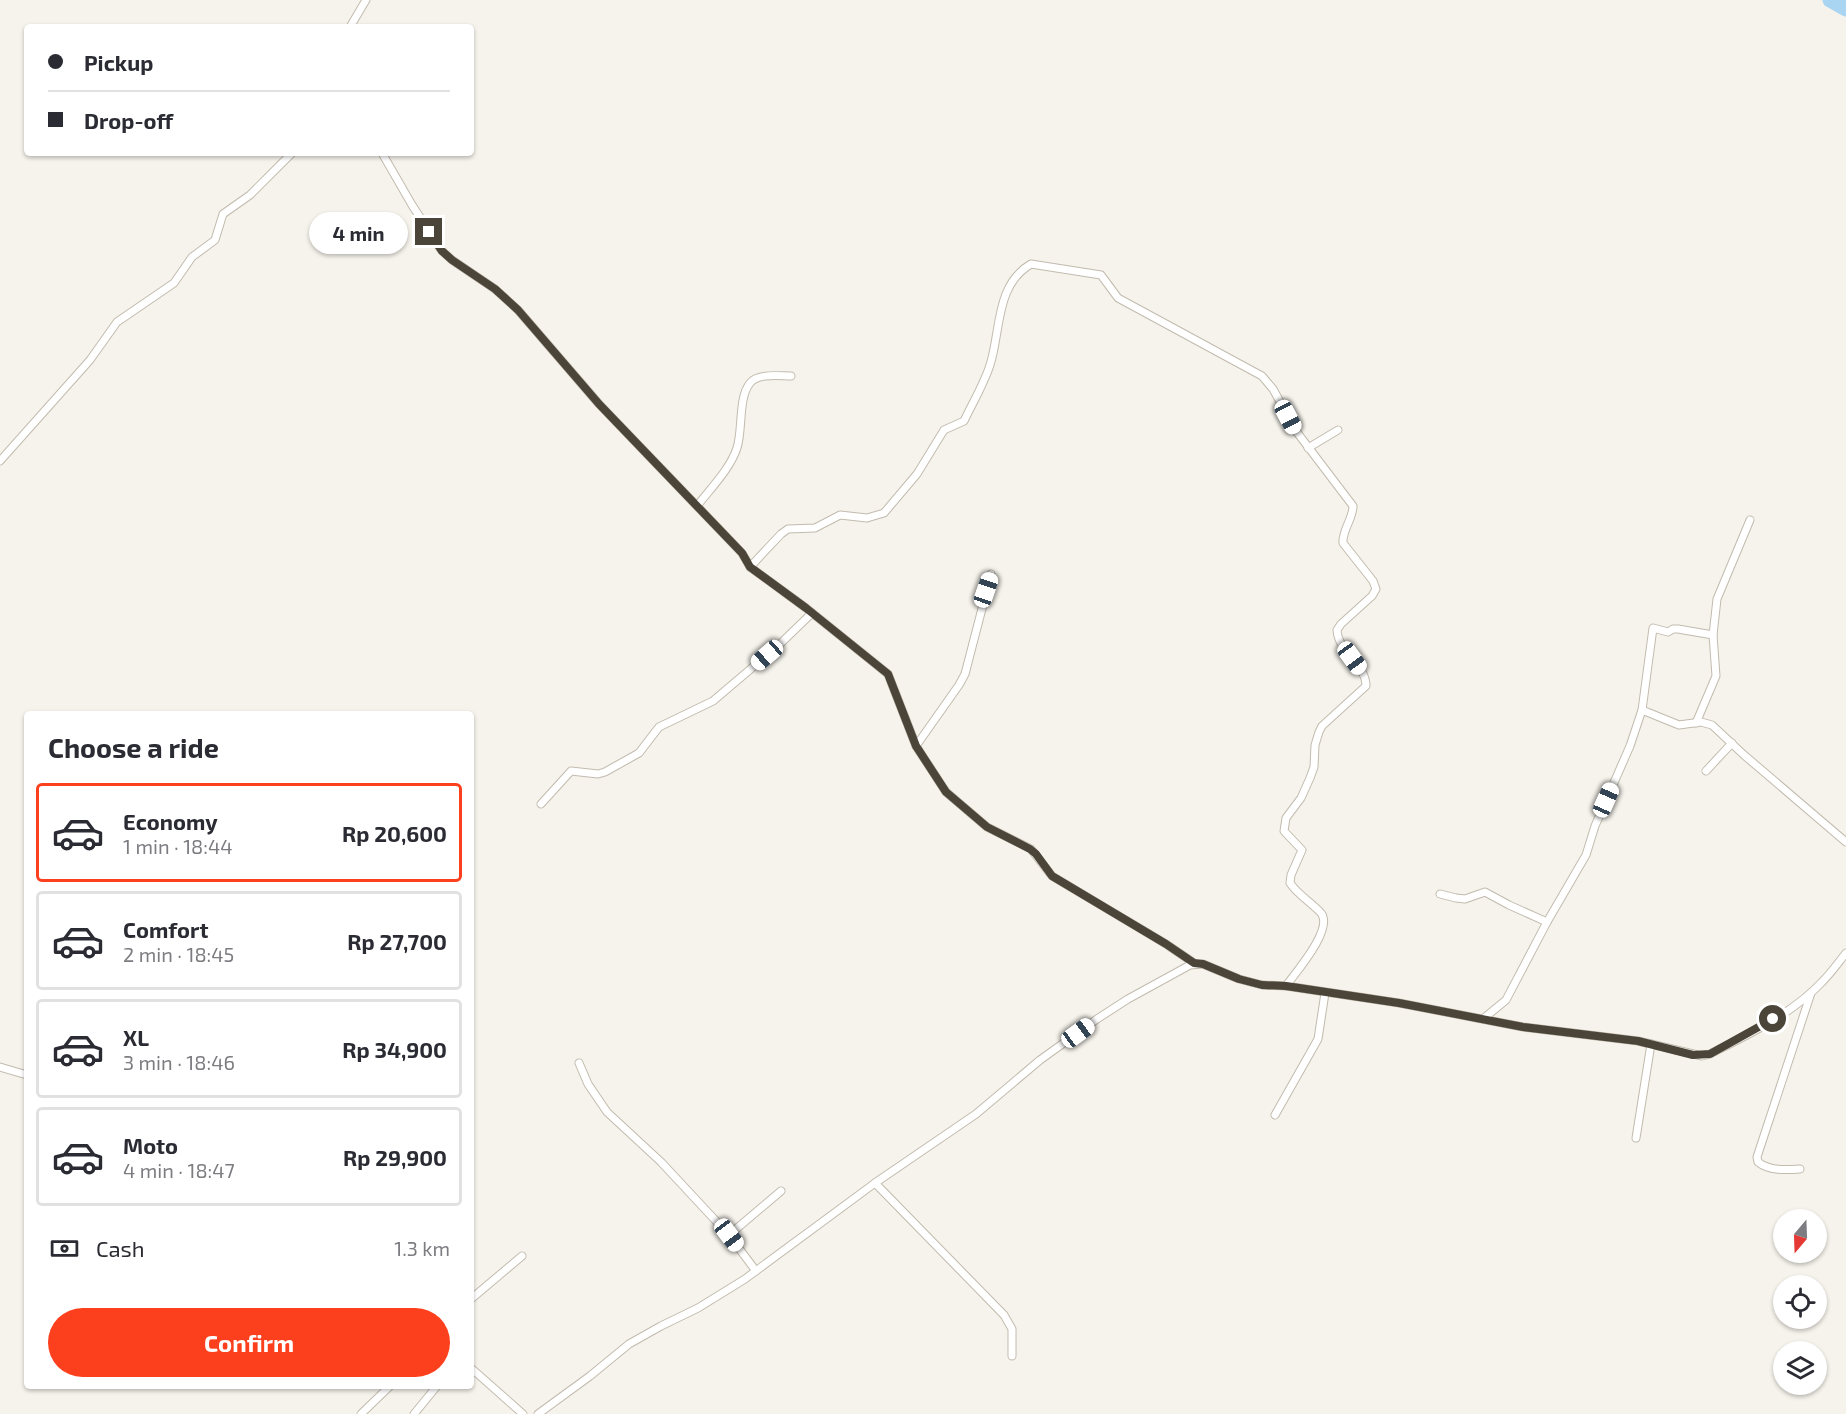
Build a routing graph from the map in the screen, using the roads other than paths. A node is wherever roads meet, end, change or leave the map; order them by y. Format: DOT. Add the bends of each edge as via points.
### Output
graph roads {
  1 [pos="366,0"];
  2 [pos="352,24"];
  3 [pos="289,156"];
  4 [pos="384,156"];
  5 [pos="791,376"];
  6 [pos="1338,429"];
  7 [pos="1308,448"];
  8 [pos="0,461"];
  9 [pos="697,506"];
  10 [pos="1750,520"];
  11 [pos="750,567"];
  12 [pos="991,574"];
  13 [pos="812,613"];
  14 [pos="1713,635"];
  15 [pos="1642,710"];
  16 [pos="1696,723"];
  17 [pos="1731,743"];
  18 [pos="916,746"];
  19 [pos="1706,771"];
  20 [pos="541,804"];
  21 [pos="1846,842"];
  22 [pos="1440,894"];
  23 [pos="1547,922"];
  24 [pos="1846,953"];
  25 [pos="1194,963"];
  26 [pos="1286,986"];
  27 [pos="1325,993"];
  28 [pos="1811,993"];
  29 [pos="1484,1020"];
  30 [pos="1652,1044"];
  31 [pos="579,1063"];
  32 [pos="0,1067"];
  33 [pos="24,1074"];
  34 [pos="1275,1115"];
  35 [pos="1636,1138"];
  36 [pos="1800,1169"];
  37 [pos="875,1183"];
  38 [pos="781,1191"];
  39 [pos="729,1235"];
  40 [pos="522,1256"];
  41 [pos="756,1271"];
  42 [pos="474,1294"];
  43 [pos="1012,1356"];
  44 [pos="474,1371"];
  45 [pos="387,1389"];
  46 [pos="434,1389"];
  47 [pos="362,1414"];
  48 [pos="414,1414"];
  49 [pos="523,1414"];
  50 [pos="538,1414"];
  1 -- 2 [label="street"];
  3 -- 8 [label="street" via="250,195 223,213 216,238 192,257 178,279 117,322 90,360"];
  4 -- 9 [label="street" via="442,251 518,310 599,404"];
  5 -- 9 [label="street" via="757,378 750,383 744,397 736,450"];
  6 -- 7 [label="street"];
  7 -- 11 [label="street" via="1270,384 1257,373 1118,298 1101,275 1031,264 1015,279 1004,299 990,364 964,421 944,429 924,465 891,506 876,517 840,515 814,528 788,529"];
  7 -- 26 [label="street" via="1353,506 1343,543 1376,589 1337,630 1364,675 1366,686 1320,729 1310,778 1284,822 1284,831 1302,850 1290,883 1322,915 1324,923 1319,940"];
  9 -- 11 [label="street" via="742,553"];
  10 -- 14 [label="street" via="1717,599"];
  11 -- 13 [label="street"];
  12 -- 18 [label="street" via="964,674"];
  13 -- 18 [label="street" via="888,674"];
  13 -- 20 [label="street" via="713,701 659,727 639,753 605,772 571,771"];
  14 -- 15 [label="street" via="1653,628"];
  14 -- 16 [label="street" via="1716,676"];
  15 -- 16 [label="street" via="1679,725"];
  15 -- 23 [label="street" via="1586,855"];
  16 -- 17 [label="street" via="1712,725"];
  17 -- 19 [label="street"];
  17 -- 21 [label="street"];
  18 -- 25 [label="street" via="946,792 987,827 1030,849 1052,876"];
  22 -- 23 [label="street" via="1465,899 1485,892"];
  23 -- 29 [label="street" via="1506,1000"];
  24 -- 28 [label="street"];
  25 -- 26 [label="street" via="1262,985"];
  25 -- 37 [label="street" via="1097,1019 976,1114"];
  26 -- 27 [label="street"];
  27 -- 29 [label="street"];
  27 -- 34 [label="street" via="1318,1039"];
  28 -- 30 [label="street" via="1759,1029 1710,1054 1693,1055"];
  28 -- 36 [label="street" via="1757,1157 1766,1167"];
  29 -- 30 [label="street"];
  30 -- 35 [label="street"];
  31 -- 39 [label="street" via="607,1113 661,1162"];
  32 -- 33 [label="street"];
  37 -- 41 [label="street"];
  37 -- 43 [label="street" via="1004,1315 1012,1329"];
  38 -- 39 [label="street"];
  39 -- 41 [label="street"];
  40 -- 42 [label="street"];
  41 -- 50 [label="street" via="698,1308 629,1344"];
  44 -- 49 [label="street"];
  45 -- 47 [label="street"];
  46 -- 48 [label="street"];
}
